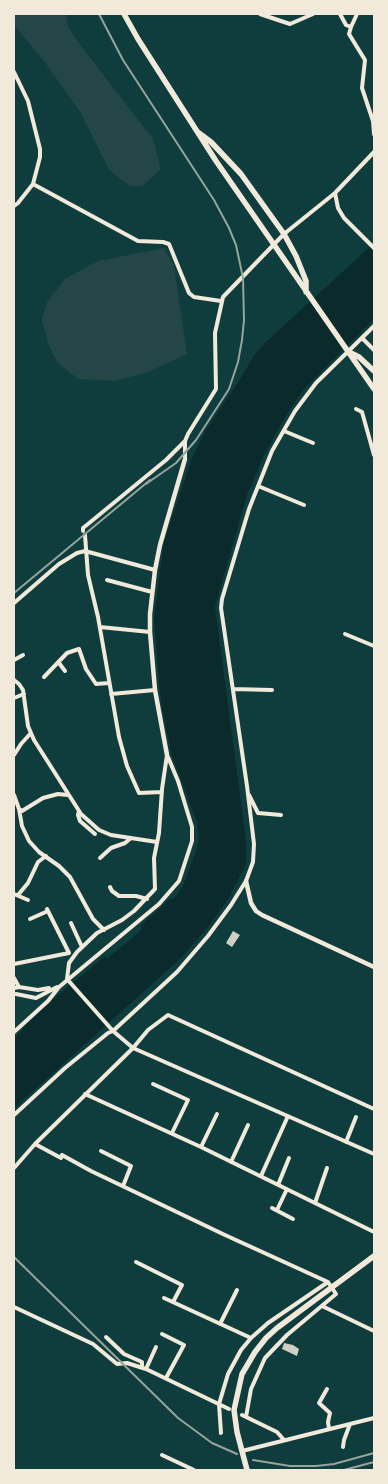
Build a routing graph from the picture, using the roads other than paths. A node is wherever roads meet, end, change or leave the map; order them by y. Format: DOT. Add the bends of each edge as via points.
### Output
graph roads {
  1 [pos="124,14"];
  2 [pos="260,14"];
  3 [pos="313,14"];
  4 [pos="340,14"];
  5 [pos="357,14"];
  6 [pos="351,28"];
  7 [pos="14,72"];
  8 [pos="196,131"];
  9 [pos="374,134"];
  10 [pos="374,152"];
  11 [pos="33,184"];
  12 [pos="335,193"];
  13 [pos="14,206"];
  14 [pos="284,234"];
  15 [pos="373,246"];
  16 [pos="306,292"];
  17 [pos="221,301"];
  18 [pos="374,326"];
  19 [pos="362,338"];
  20 [pos="374,350"];
  21 [pos="351,353"];
  22 [pos="374,371"];
  23 [pos="374,389"];
  24 [pos="356,409"];
  25 [pos="284,431"];
  26 [pos="185,441"];
  27 [pos="313,443"];
  28 [pos="374,455"];
  29 [pos="184,460"];
  30 [pos="258,486"];
  31 [pos="304,505"];
  32 [pos="85,552"];
  33 [pos="154,570"];
  34 [pos="107,580"];
  35 [pos="152,592"];
  36 [pos="14,603"];
  37 [pos="100,627"];
  38 [pos="150,632"];
  39 [pos="345,634"];
  40 [pos="374,646"];
  41 [pos="22,655"];
  42 [pos="14,660"];
  43 [pos="58,664"];
  44 [pos="65,671"];
  45 [pos="44,677"];
  46 [pos="14,680"];
  47 [pos="109,683"];
  48 [pos="233,689"];
  49 [pos="155,690"];
  50 [pos="272,690"];
  51 [pos="24,694"];
  52 [pos="111,694"];
  53 [pos="14,698"];
  54 [pos="30,734"];
  55 [pos="14,755"];
  56 [pos="167,755"];
  57 [pos="162,792"];
  58 [pos="248,793"];
  59 [pos="14,794"];
  60 [pos="68,795"];
  61 [pos="19,809"];
  62 [pos="79,811"];
  63 [pos="281,815"];
  64 [pos="95,834"];
  65 [pos="131,838"];
  66 [pos="157,842"];
  67 [pos="46,856"];
  68 [pos="100,858"];
  69 [pos="246,881"];
  70 [pos="110,887"];
  71 [pos="16,895"];
  72 [pos="147,899"];
  73 [pos="28,900"];
  74 [pos="30,919"];
  75 [pos="71,923"];
  76 [pos="104,930"];
  77 [pos="82,947"];
  78 [pos="71,955"];
  79 [pos="14,964"];
  80 [pos="374,967"];
  81 [pos="14,978"];
  82 [pos="68,981"];
  83 [pos="59,986"];
  84 [pos="16,988"];
  85 [pos="15,995"];
  86 [pos="112,1030"];
  87 [pos="14,1032"];
  88 [pos="133,1048"];
  89 [pos="153,1084"];
  90 [pos="85,1094"];
  91 [pos="374,1109"];
  92 [pos="14,1114"];
  93 [pos="217,1114"];
  94 [pos="288,1116"];
  95 [pos="356,1117"];
  96 [pos="248,1125"];
  97 [pos="172,1134"];
  98 [pos="346,1142"];
  99 [pos="35,1144"];
  100 [pos="201,1148"];
  101 [pos="101,1151"];
  102 [pos="374,1154"];
  103 [pos="289,1158"];
  104 [pos="231,1162"];
  105 [pos="14,1168"];
  106 [pos="327,1168"];
  107 [pos="261,1176"];
  108 [pos="278,1184"];
  109 [pos="123,1186"];
  110 [pos="287,1189"];
  111 [pos="314,1203"];
  112 [pos="293,1218"];
  113 [pos="374,1232"];
  114 [pos="374,1256"];
  115 [pos="136,1262"];
  116 [pos="330,1284"];
  117 [pos="237,1290"];
  118 [pos="164,1298"];
  119 [pos="173,1302"];
  120 [pos="322,1306"];
  121 [pos="14,1307"];
  122 [pos="220,1324"];
  123 [pos="374,1331"];
  124 [pos="162,1334"];
  125 [pos="106,1337"];
  126 [pos="251,1338"];
  127 [pos="156,1347"];
  128 [pos="144,1368"];
  129 [pos="166,1378"];
  130 [pos="327,1389"];
  131 [pos="219,1404"];
  132 [pos="229,1409"];
  133 [pos="374,1418"];
  134 [pos="350,1424"];
  135 [pos="329,1430"];
  136 [pos="221,1433"];
  137 [pos="284,1440"];
  138 [pos="343,1447"];
  139 [pos="242,1450"];
  140 [pos="162,1455"];
  141 [pos="194,1470"];
  142 [pos="247,1470"];
  1 -- 8 [label="main road"];
  2 -- 3 [label="street" via="290,24"];
  4 -- 6 [label="street"];
  5 -- 6 [label="street"];
  6 -- 9 [label="street" via="349,34 364,60 362,88"];
  7 -- 11 [label="street" via="28,101 40,149"];
  8 -- 14 [label="main road" via="241,174"];
  8 -- 16 [label="main road"];
  10 -- 12 [label="street"];
  11 -- 13 [label="street"];
  11 -- 17 [label="street" via="138,241 169,244 189,293 194,297"];
  12 -- 14 [label="street"];
  12 -- 15 [label="street" via="344,218"];
  14 -- 16 [label="main road" via="306,281"];
  14 -- 17 [label="street"];
  16 -- 21 [label="main road"];
  17 -- 26 [label="street" via="215,334 216,389"];
  18 -- 19 [label="street"];
  19 -- 20 [label="street"];
  19 -- 25 [label="street" via="316,383"];
  21 -- 22 [label="main road"];
  21 -- 23 [label="main road"];
  24 -- 28 [label="street" via="362,412"];
  25 -- 27 [label="street"];
  25 -- 30 [label="street"];
  26 -- 29 [label="street"];
  26 -- 32 [label="street" via="83,528"];
  29 -- 33 [label="street"];
  30 -- 31 [label="street"];
  30 -- 48 [label="street" via="222,599"];
  32 -- 33 [label="street"];
  32 -- 36 [label="street" via="69,557"];
  32 -- 37 [label="street"];
  33 -- 35 [label="street"];
  34 -- 35 [label="street"];
  35 -- 38 [label="street"];
  37 -- 38 [label="street"];
  37 -- 47 [label="street"];
  38 -- 49 [label="street"];
  39 -- 40 [label="street"];
  41 -- 42 [label="street"];
  43 -- 44 [label="street"];
  43 -- 45 [label="street"];
  43 -- 47 [label="street" via="68,653 79,649 96,684"];
  46 -- 51 [label="street"];
  47 -- 52 [label="street"];
  48 -- 50 [label="street"];
  48 -- 58 [label="street"];
  49 -- 52 [label="street"];
  49 -- 56 [label="street"];
  51 -- 53 [label="street"];
  51 -- 54 [label="street"];
  52 -- 57 [label="street" via="127,766 139,793"];
  54 -- 55 [label="street"];
  54 -- 60 [label="street"];
  56 -- 57 [label="street"];
  56 -- 82 [label="street" via="192,827 192,841 179,881 160,904"];
  57 -- 66 [label="street"];
  58 -- 63 [label="street" via="258,813"];
  58 -- 69 [label="street" via="254,844 253,862"];
  59 -- 61 [label="street"];
  60 -- 61 [label="street" via="43,798 22,811"];
  60 -- 62 [label="street"];
  61 -- 67 [label="street" via="29,841"];
  62 -- 64 [label="street" via="80,821"];
  62 -- 65 [label="street" via="99,830 120,838"];
  65 -- 66 [label="street"];
  65 -- 68 [label="street"];
  66 -- 72 [label="street" via="155,889"];
  67 -- 71 [label="street" via="38,862 28,883"];
  67 -- 76 [label="street" via="70,877 93,919"];
  69 -- 80 [label="street" via="256,911"];
  69 -- 86 [label="street" via="195,952"];
  70 -- 72 [label="street" via="119,896"];
  71 -- 73 [label="street"];
  72 -- 76 [label="street"];
  74 -- 78 [label="street" via="48,910"];
  75 -- 77 [label="street"];
  76 -- 77 [label="street"];
  77 -- 78 [label="street"];
  78 -- 79 [label="street"];
  78 -- 82 [label="street"];
  81 -- 84 [label="street"];
  82 -- 83 [label="street"];
  82 -- 86 [label="street"];
  83 -- 84 [label="street" via="38,990"];
  83 -- 85 [label="street" via="36,998"];
  83 -- 87 [label="street" via="48,1001"];
  84 -- 85 [label="street"];
  86 -- 88 [label="street"];
  86 -- 92 [label="street"];
  88 -- 90 [label="street"];
  88 -- 91 [label="street" via="168,1014"];
  88 -- 94 [label="street"];
  89 -- 97 [label="street" via="188,1100"];
  90 -- 97 [label="street"];
  90 -- 99 [label="street"];
  93 -- 100 [label="street"];
  94 -- 98 [label="street"];
  94 -- 107 [label="street"];
  95 -- 98 [label="street"];
  96 -- 104 [label="street"];
  97 -- 100 [label="street"];
  98 -- 102 [label="street"];
  99 -- 105 [label="street"];
  99 -- 109 [label="street"];
  100 -- 104 [label="street"];
  101 -- 109 [label="street" via="131,1166"];
  103 -- 108 [label="street"];
  104 -- 107 [label="street"];
  106 -- 111 [label="street"];
  107 -- 108 [label="street"];
  108 -- 110 [label="street"];
  109 -- 116 [label="street"];
  110 -- 111 [label="street"];
  110 -- 112 [label="street" via="274,1209"];
  111 -- 113 [label="street"];
  114 -- 116 [label="main road"];
  115 -- 119 [label="street" via="182,1285"];
  116 -- 120 [label="street" via="336,1294"];
  116 -- 126 [label="street" via="268,1323"];
  116 -- 139 [label="main road" via="266,1338 250,1360 240,1382 234,1410"];
  117 -- 122 [label="street"];
  118 -- 119 [label="street"];
  119 -- 122 [label="street"];
  120 -- 123 [label="street"];
  120 -- 137 [label="street" via="264,1358 251,1389 244,1416 277,1432"];
  121 -- 128 [label="street" via="93,1344 117,1364"];
  122 -- 126 [label="street"];
  124 -- 129 [label="street" via="184,1345"];
  125 -- 128 [label="street" via="124,1354 142,1362"];
  126 -- 131 [label="street" via="228,1374"];
  127 -- 128 [label="street"];
  128 -- 129 [label="street"];
  129 -- 131 [label="street"];
  130 -- 135 [label="street" via="320,1403 330,1414"];
  131 -- 132 [label="street"];
  131 -- 136 [label="street"];
  133 -- 134 [label="street"];
  134 -- 135 [label="street"];
  134 -- 138 [label="street"];
  135 -- 137 [label="street"];
  137 -- 139 [label="street"];
  139 -- 142 [label="main road"];
  140 -- 141 [label="street"];
}
